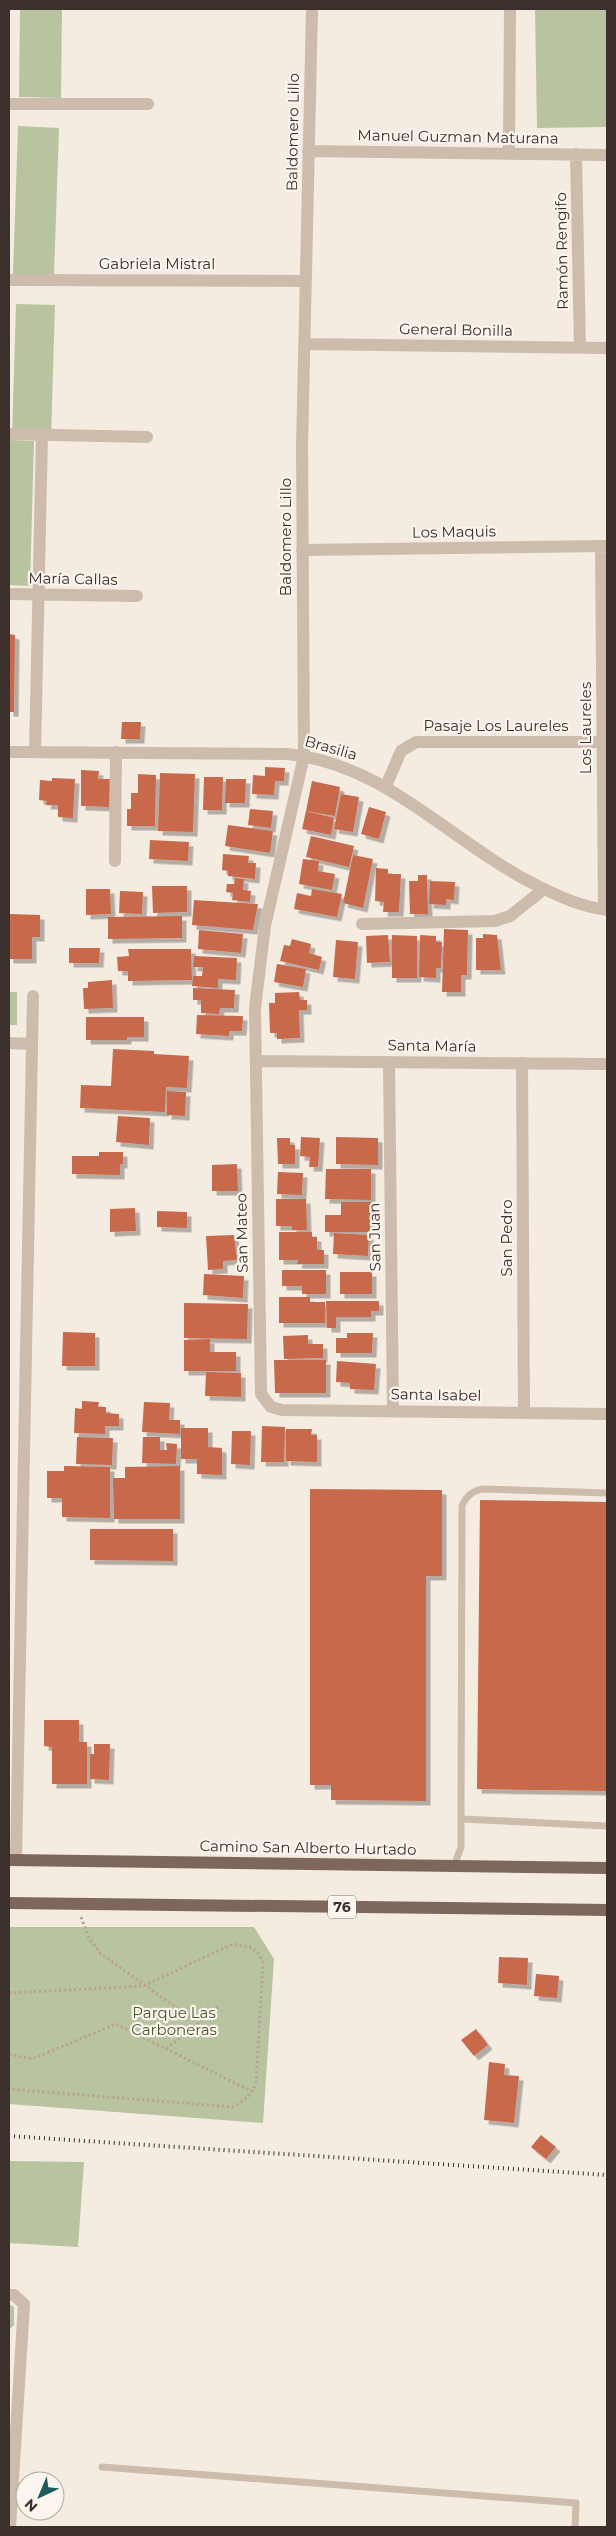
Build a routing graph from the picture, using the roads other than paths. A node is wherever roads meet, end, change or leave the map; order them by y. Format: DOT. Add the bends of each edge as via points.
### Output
graph roads {
  1 [pos="312,9"];
  2 [pos="510,9"];
  3 [pos="9,104"];
  4 [pos="148,104"];
  5 [pos="308,151"];
  6 [pos="509,153"];
  7 [pos="576,154"];
  8 [pos="607,154"];
  9 [pos="9,280"];
  10 [pos="306,281"];
  11 [pos="304,344"];
  12 [pos="580,347"];
  13 [pos="607,348"];
  14 [pos="9,434"];
  15 [pos="42,435"];
  16 [pos="147,437"];
  17 [pos="604,546"];
  18 [pos="302,550"];
  19 [pos="9,594"];
  20 [pos="38,594"];
  21 [pos="137,596"];
  22 [pos="602,742"];
  23 [pos="9,752"];
  24 [pos="35,752"];
  25 [pos="116,752"];
  26 [pos="304,756"];
  27 [pos="386,786"];
  28 [pos="115,861"];
  29 [pos="544,889"];
  30 [pos="605,909"];
  31 [pos="362,924"];
  32 [pos="33,996"];
  33 [pos="9,1043"];
  34 [pos="32,1044"];
  35 [pos="256,1061"];
  36 [pos="389,1062"];
  37 [pos="522,1063"];
  38 [pos="607,1064"];
  39 [pos="267,1404"];
  40 [pos="393,1411"];
  41 [pos="524,1413"];
  42 [pos="607,1414"];
  43 [pos="607,1493"];
  44 [pos="461,1819"];
  45 [pos="607,1826"];
  46 [pos="12,1860"];
  47 [pos="454,1866"];
  48 [pos="607,1868"];
  49 [pos="9,1903"];
  50 [pos="607,1910"];
  51 [pos="9,2295"];
  52 [pos="15,2341"];
  53 [pos="102,2467"];
  54 [pos="11,2468"];
  55 [pos="10,2527"];
  56 [pos="575,2527"];
  1 -- 5 [label="street, Baldomero Lillo"];
  2 -- 6 [label="street"];
  3 -- 4 [label="street"];
  5 -- 6 [label="street, Manuel Guzman Maturana"];
  5 -- 10 [label="street, Baldomero Lillo"];
  6 -- 7 [label="street, Manuel Guzman Maturana"];
  7 -- 8 [label="street, Manuel Guzman Maturana"];
  7 -- 12 [label="street, Ramón Rengifo"];
  9 -- 10 [label="street, Gabriela Mistral"];
  10 -- 11 [label="street, Baldomero Lillo"];
  11 -- 12 [label="street, General Bonilla"];
  11 -- 18 [label="street, Baldomero Lillo"];
  12 -- 13 [label="street, General Bonilla"];
  14 -- 15 [label="street"];
  15 -- 16 [label="street"];
  15 -- 20 [label="street"];
  17 -- 18 [label="street, Los Maquis"];
  17 -- 22 [label="street, Los Laureles"];
  18 -- 26 [label="street, Baldomero Lillo"];
  19 -- 20 [label="street, María Callas"];
  20 -- 21 [label="street, María Callas"];
  20 -- 24 [label="street"];
  22 -- 27 [label="street, Pasaje Los Laureles" via="416,742 401,750"];
  22 -- 30 [label="street, Los Laureles"];
  23 -- 24 [label="street, Brasilia"];
  24 -- 25 [label="street, Brasilia"];
  25 -- 26 [label="street, Brasilia"];
  25 -- 28 [label="street"];
  26 -- 27 [label="street, Brasilia" via="337,764"];
  26 -- 35 [label="street, Baldomero Lillo" via="260,955 255,1008"];
  27 -- 29 [label="street, Brasilia" via="497,863"];
  29 -- 30 [label="street, Brasilia"];
  29 -- 31 [label="street" via="510,916 495,921"];
  32 -- 34 [label="street"];
  33 -- 34 [label="street"];
  34 -- 46 [label="street"];
  35 -- 36 [label="street, Santa María"];
  35 -- 39 [label="street, San Mateo" via="260,1388"];
  36 -- 37 [label="street, Santa María"];
  36 -- 40 [label="street, San Juan"];
  37 -- 38 [label="street, Santa María"];
  37 -- 41 [label="street, San Pedro"];
  39 -- 40 [label="street, Santa Isabel" via="282,1410"];
  40 -- 41 [label="street, Santa Isabel"];
  41 -- 42 [label="street, Santa Isabel"];
  43 -- 44 [label="lane" via="483,1488 475,1490 464,1500"];
  44 -- 45 [label="lane"];
  44 -- 47 [label="lane" via="461,1847"];
  46 -- 47 [label="main road, Camino San Alberto Hurtado"];
  47 -- 48 [label="main road, Camino San Alberto Hurtado"];
  49 -- 50 [label="main road, 76"];
  51 -- 52 [label="street" via="14,2295 24,2304"];
  52 -- 54 [label="street"];
  53 -- 56 [label="lane" via="576,2503"];
  54 -- 55 [label="street"];
}
